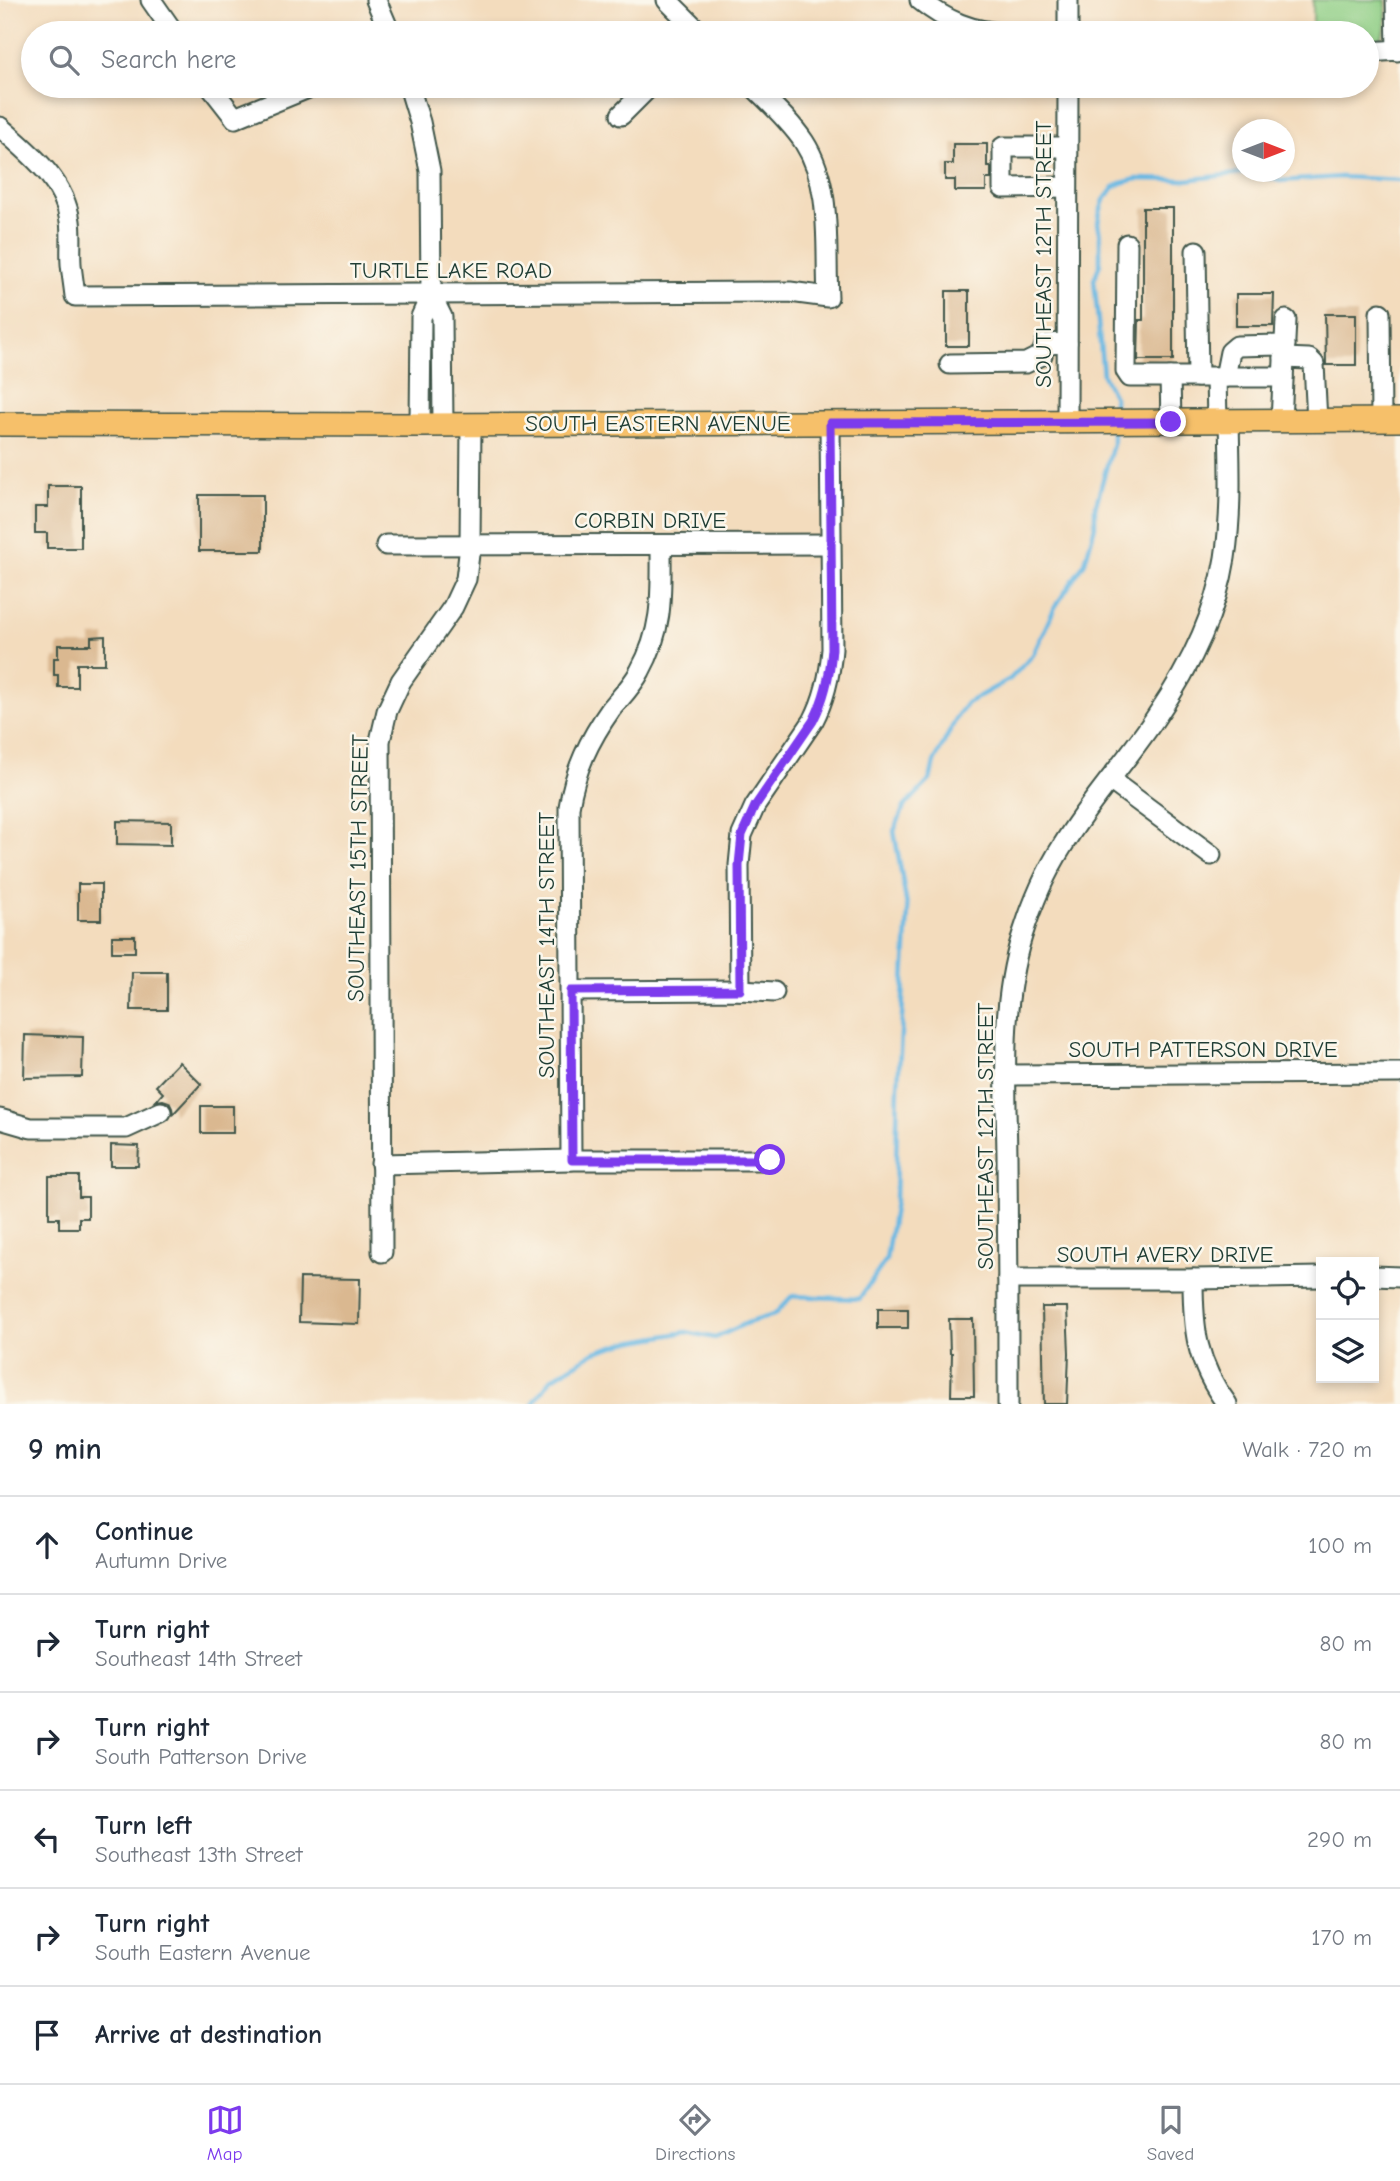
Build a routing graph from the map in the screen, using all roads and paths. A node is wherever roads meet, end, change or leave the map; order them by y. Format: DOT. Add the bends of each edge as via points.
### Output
graph roads {
  1 [pos="151,0"];
  2 [pos="376,0"];
  3 [pos="667,0"];
  4 [pos="920,0"];
  5 [pos="1068,0"];
  6 [pos="1396,0"];
  7 [pos="166,21"];
  8 [pos="385,21"];
  9 [pos="688,21"];
  10 [pos="951,21"];
  11 [pos="1068,21"];
  12 [pos="1398,50"];
  13 [pos="1379,51"];
  14 [pos="220,98"];
  15 [pos="284,98"];
  16 [pos="413,98"];
  17 [pos="638,98"];
  18 [pos="765,98"];
  19 [pos="1068,98"];
  20 [pos="621,115"];
  21 [pos="0,127"];
  22 [pos="1067,148"];
  23 [pos="1067,187"];
  24 [pos="1127,244"];
  25 [pos="1196,251"];
  26 [pos="432,295"];
  27 [pos="1380,313"];
  28 [pos="1286,320"];
  29 [pos="1067,343"];
  30 [pos="1284,360"];
  31 [pos="950,364"];
  32 [pos="1170,377"];
  33 [pos="1213,377"];
  34 [pos="1390,420"];
  35 [pos="1223,421"];
  36 [pos="1281,421"];
  37 [pos="1317,421"];
  38 [pos="1068,422"];
  39 [pos="1171,422"];
  40 [pos="830,423"];
  41 [pos="0,424"];
  42 [pos="471,424"];
  43 [pos="431,425"];
  44 [pos="830,544"];
  45 [pos="386,545"];
  46 [pos="660,545"];
  47 [pos="470,546"];
  48 [pos="1110,780"];
  49 [pos="1211,855"];
  50 [pos="740,990"];
  51 [pos="571,991"];
  52 [pos="774,992"];
  53 [pos="1400,1073"];
  54 [pos="1006,1075"];
  55 [pos="161,1112"];
  56 [pos="0,1119"];
  57 [pos="572,1160"];
  58 [pos="770,1160"];
  59 [pos="381,1164"];
  60 [pos="382,1252"];
  61 [pos="1379,1276"];
  62 [pos="1316,1277"];
  63 [pos="1400,1277"];
  64 [pos="1008,1279"];
  65 [pos="1192,1279"];
  66 [pos="1008,1404"];
  67 [pos="1227,1404"];
  1 -- 7 [label="street"];
  2 -- 8 [label="street"];
  3 -- 9 [label="street"];
  4 -- 10 [label="street"];
  5 -- 11 [label="street"];
  6 -- 12 [label="street"];
  12 -- 13 [label="street"];
  14 -- 15 [label="street" via="236,118"];
  16 -- 26 [label="street" via="430,171"];
  17 -- 20 [label="street"];
  18 -- 26 [label="street, TURTLE LAKE ROAD" via="792,126 814,162 825,208 828,297 790,292"];
  19 -- 22 [label="street, SOUTHEAST 12TH STREET"];
  21 -- 26 [label="street, TURTLE LAKE ROAD" via="46,170 60,191 70,219 75,296"];
  22 -- 23 [label="street, SOUTHEAST 12TH STREET"];
  22 -- 23 [label="street" via="1003,148 1003,188"];
  23 -- 29 [label="street, SOUTHEAST 12TH STREET"];
  24 -- 32 [label="street" via="1126,371 1130,377"];
  25 -- 33 [label="street, SOUTHEAST 12TH STREET"];
  26 -- 43 [label="street" via="443,317"];
  27 -- 34 [label="street"];
  28 -- 30 [label="street"];
  29 -- 31 [label="street" via="1045,344 1042,355 1026,363"];
  29 -- 38 [label="street, SOUTHEAST 12TH STREET"];
  30 -- 33 [label="street"];
  30 -- 33 [label="street" via="1237,346"];
  30 -- 36 [label="street"];
  30 -- 37 [label="street" via="1309,359 1314,364"];
  32 -- 33 [label="street"];
  32 -- 39 [label="street"];
  33 -- 35 [label="street, SOUTHEAST 12TH STREET"];
  34 -- 37 [label="main road, SOUTH EASTERN AVENUE"];
  35 -- 36 [label="main road, SOUTH EASTERN AVENUE"];
  35 -- 39 [label="main road, SOUTH EASTERN AVENUE"];
  35 -- 48 [label="street, SOUTHEAST 12TH STREET" via="1230,491 1228,534 1207,622 1157,716"];
  36 -- 37 [label="main road, SOUTH EASTERN AVENUE"];
  38 -- 39 [label="main road, SOUTH EASTERN AVENUE"];
  38 -- 40 [label="main road, SOUTH EASTERN AVENUE"];
  40 -- 42 [label="main road, SOUTH EASTERN AVENUE"];
  40 -- 44 [label="street"];
  41 -- 43 [label="main road, SOUTH EASTERN AVENUE"];
  42 -- 43 [label="main road, SOUTH EASTERN AVENUE"];
  42 -- 47 [label="street, SOUTHEAST 15TH STREET"];
  44 -- 46 [label="street, CORBIN DRIVE"];
  44 -- 50 [label="street" via="832,649 826,689 813,721 755,806 742,835"];
  45 -- 47 [label="street, CORBIN DRIVE"];
  46 -- 47 [label="street, CORBIN DRIVE"];
  46 -- 51 [label="street, SOUTHEAST 14TH STREET" via="660,618 649,653 589,742 571,792"];
  47 -- 59 [label="street, SOUTHEAST 15TH STREET" via="461,590 401,681 380,741"];
  48 -- 49 [label="street"];
  48 -- 54 [label="street, SOUTHEAST 12TH STREET" via="1063,844 1029,915 1013,966"];
  50 -- 51 [label="street"];
  50 -- 52 [label="street"];
  51 -- 57 [label="street, SOUTHEAST 14TH STREET"];
  53 -- 54 [label="street, SOUTH PATTERSON DRIVE"];
  54 -- 64 [label="street, SOUTHEAST 12TH STREET"];
  55 -- 56 [label="street" via="125,1128 32,1128"];
  57 -- 58 [label="street"];
  57 -- 59 [label="street"];
  59 -- 60 [label="street, SOUTHEAST 15TH STREET"];
  61 -- 63 [label="street"];
  62 -- 65 [label="street, SOUTH AVERY DRIVE"];
  64 -- 65 [label="street, SOUTH AVERY DRIVE"];
  64 -- 66 [label="street, SOUTHEAST 12TH STREET"];
  65 -- 67 [label="street" via="1199,1349 1208,1376"];
}
